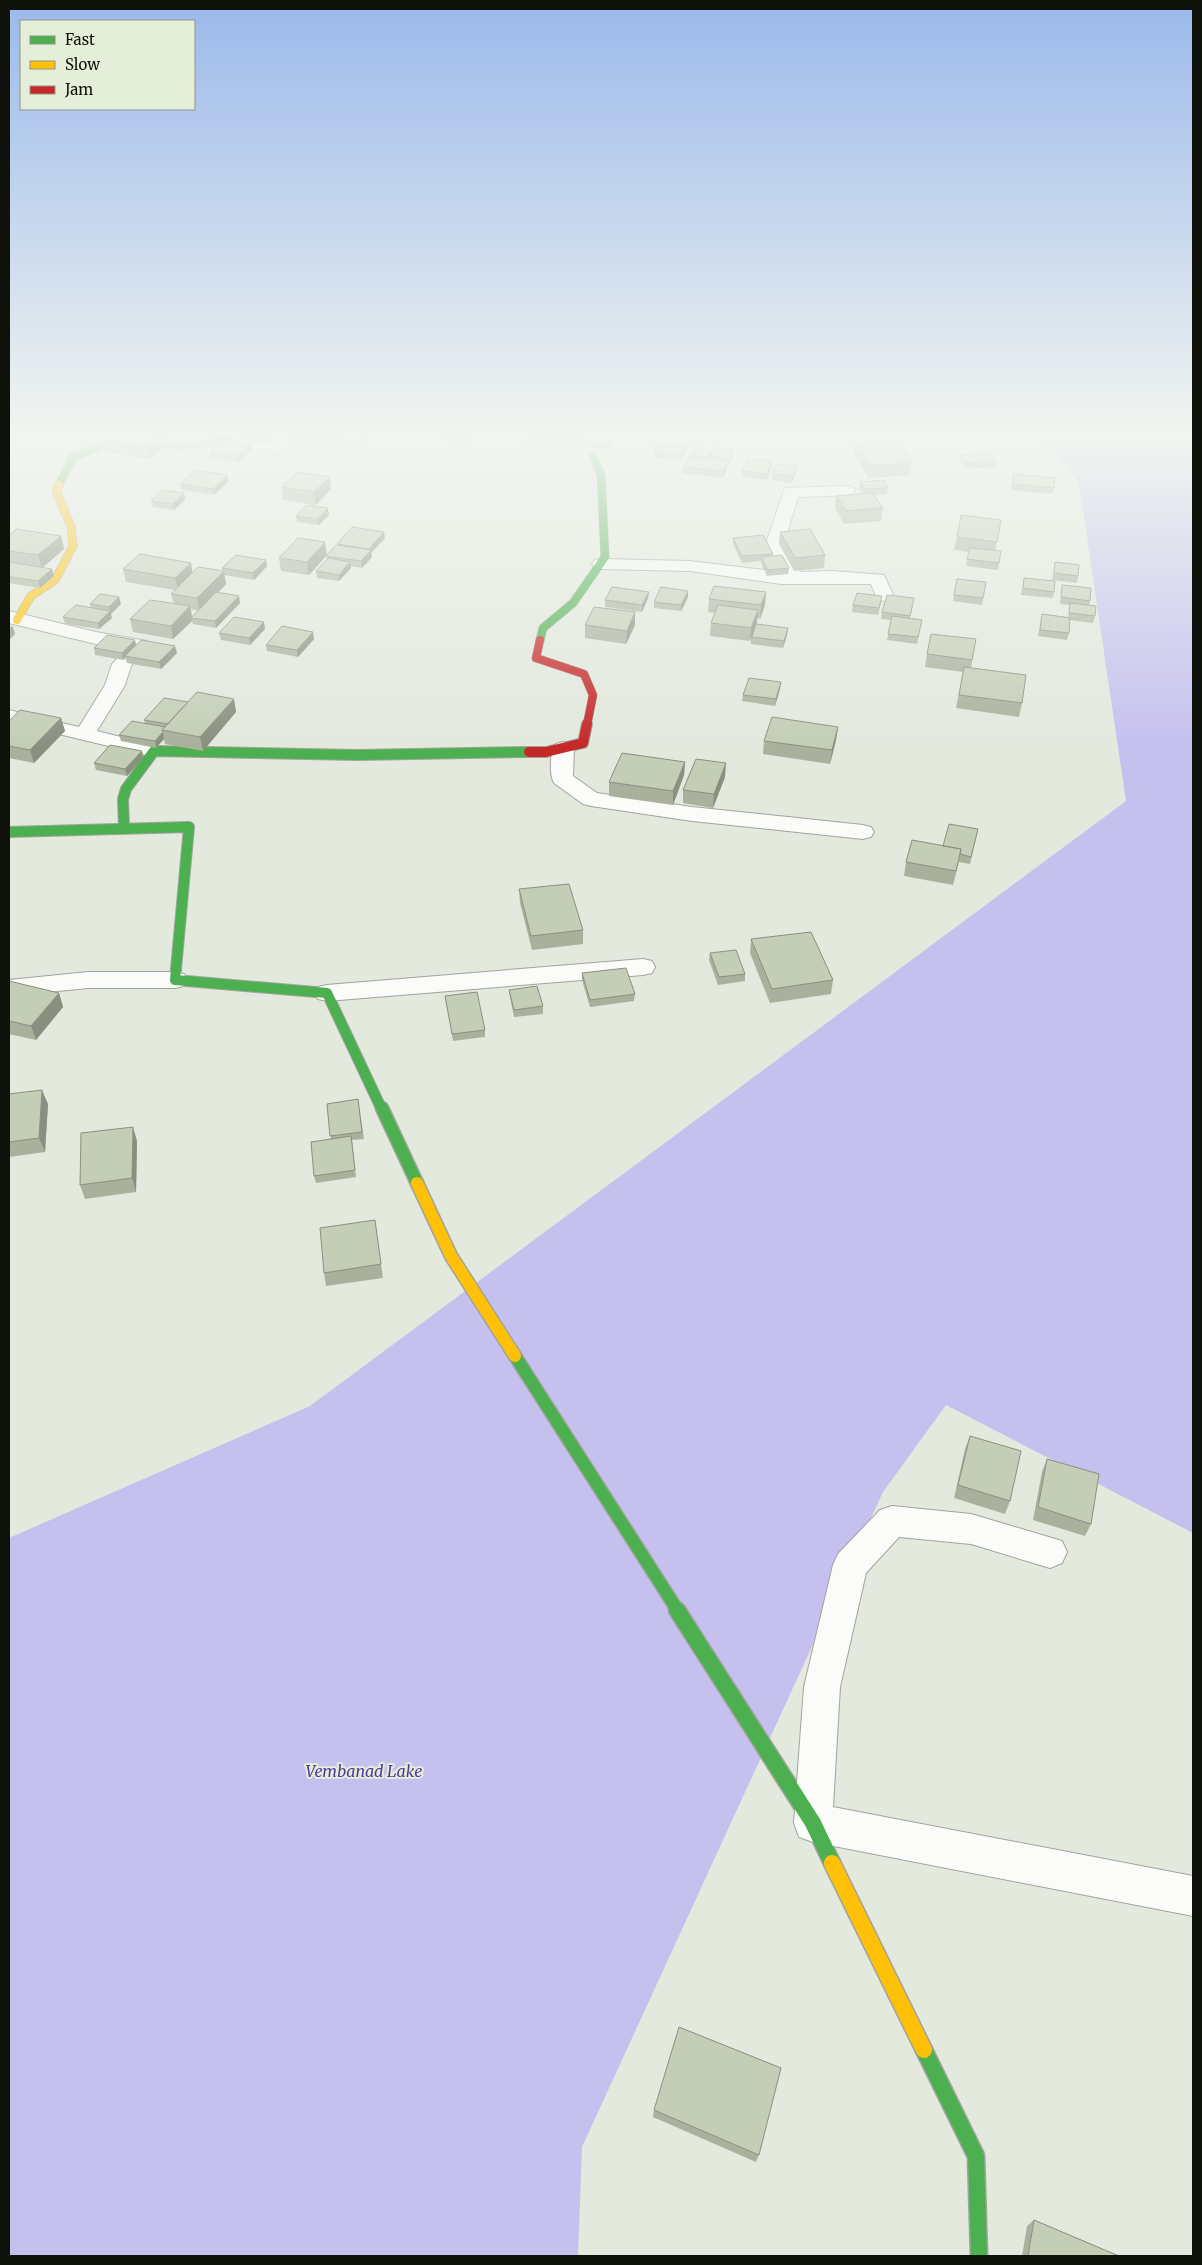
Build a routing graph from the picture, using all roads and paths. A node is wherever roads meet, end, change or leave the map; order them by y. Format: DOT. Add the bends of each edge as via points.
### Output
graph roads {
  1 [pos="72,536"];
  2 [pos="604,536"];
  3 [pos="778,536"];
  4 [pos="601,564"];
  5 [pos="796,578"];
  6 [pos="884,595"];
  7 [pos="13,618"];
  8 [pos="9,716"];
  9 [pos="85,734"];
  10 [pos="563,748"];
  11 [pos="154,751"];
  12 [pos="124,828"];
  13 [pos="9,832"];
  14 [pos="863,832"];
  15 [pos="643,967"];
  16 [pos="175,980"];
  17 [pos="9,988"];
  18 [pos="326,994"];
  19 [pos="1050,1552"];
  20 [pos="813,1823"];
  21 [pos="1193,1896"];
  22 [pos="978,2256"];
  1 -- 7 [label="street" via="73,546 55,580 31,596"];
  2 -- 4 [label="street" via="606,557"];
  3 -- 5 [label="street" via="776,543 787,568"];
  4 -- 5 [label="street" via="690,566"];
  4 -- 10 [label="street" via="573,603 543,628 536,658 584,674 593,695 583,743"];
  5 -- 6 [label="street" via="878,579"];
  7 -- 9 [label="street" via="140,645 122,664 115,685"];
  8 -- 9 [label="street"];
  9 -- 11 [label="street"];
  10 -- 11 [label="street" via="546,752 358,755"];
  10 -- 14 [label="street" via="562,778 591,799 692,814"];
  11 -- 12 [label="street" via="126,789"];
  12 -- 13 [label="street"];
  12 -- 16 [label="street" via="189,827"];
  15 -- 18 [label="street"];
  16 -- 17 [label="street" via="88,980"];
  16 -- 18 [label="street"];
  18 -- 20 [label="street" via="450,1256"];
  19 -- 20 [label="street" via="971,1529 892,1521 850,1565 822,1686"];
  20 -- 21 [label="street"];
  20 -- 22 [label="street" via="976,2156"];
}
